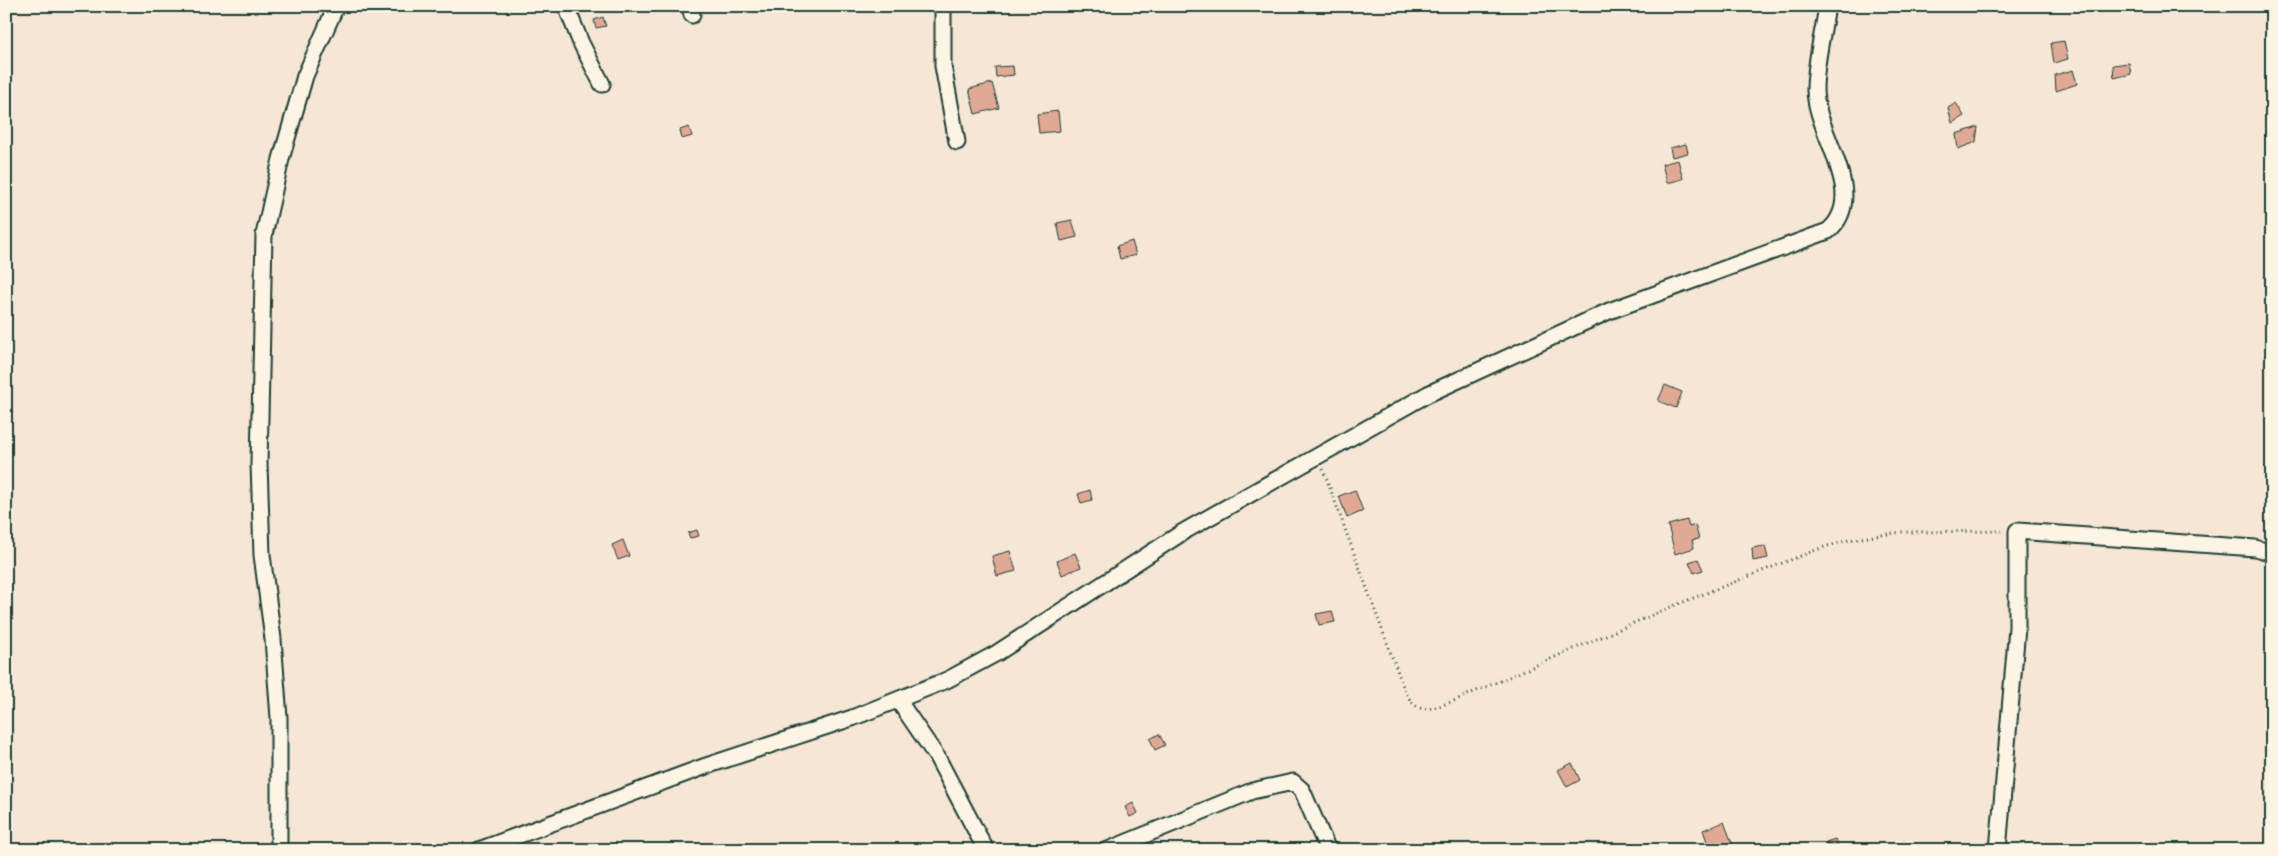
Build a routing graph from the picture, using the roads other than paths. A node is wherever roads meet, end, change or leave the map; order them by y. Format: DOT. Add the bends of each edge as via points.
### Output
graph roads {
  1 [pos="336,6"];
  2 [pos="566,6"];
  3 [pos="943,6"];
  4 [pos="1827,6"];
  5 [pos="602,84"];
  6 [pos="957,142"];
  7 [pos="2272,552"];
  8 [pos="898,700"];
  9 [pos="279,850"];
  10 [pos="479,850"];
  11 [pos="986,850"];
  12 [pos="1108,850"];
  13 [pos="1328,850"];
  14 [pos="1998,850"];
  1 -- 9 [label="street" via="305,76 281,159 264,235 258,463 262,555 279,718"];
  2 -- 5 [label="street"];
  3 -- 6 [label="street" via="943,66"];
  4 -- 8 [label="street" via="1815,92 1844,185 1845,202 1837,224 1828,231 1609,311 1428,394 1183,532 997,653 947,680"];
  7 -- 14 [label="street" via="2255,548 2017,532 2017,628"];
  8 -- 10 [label="street" via="784,742 706,766"];
  8 -- 11 [label="street" via="937,757"];
  12 -- 13 [label="street" via="1252,791 1293,782 1302,790"];
}
